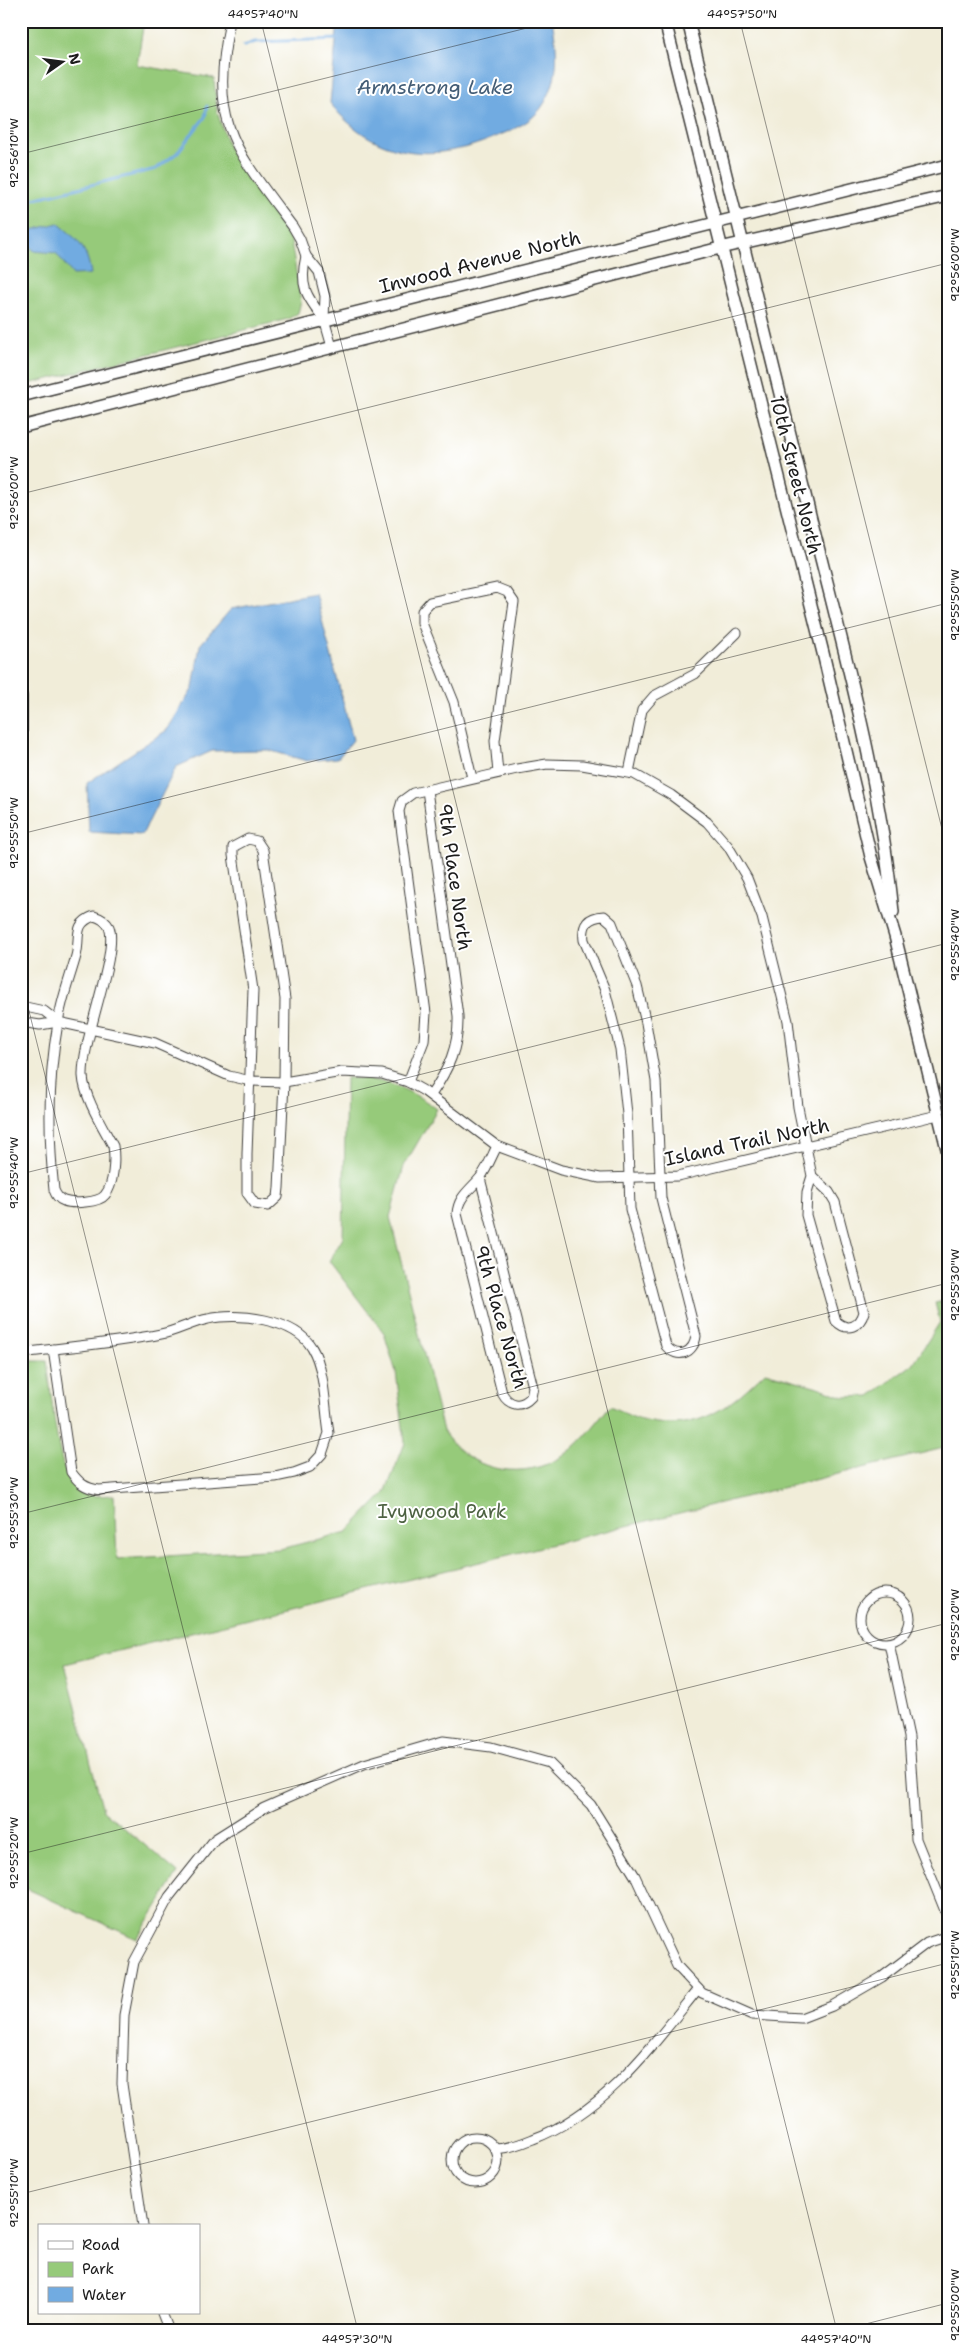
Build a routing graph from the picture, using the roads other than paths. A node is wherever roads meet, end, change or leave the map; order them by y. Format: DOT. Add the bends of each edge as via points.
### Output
graph roads {
  1 [pos="230,21"];
  2 [pos="665,21"];
  3 [pos="688,21"];
  4 [pos="948,165"];
  5 [pos="948,196"];
  6 [pos="734,217"];
  7 [pos="714,222"];
  8 [pos="741,244"];
  9 [pos="720,248"];
  10 [pos="306,256"];
  11 [pos="324,319"];
  12 [pos="332,347"];
  13 [pos="21,396"];
  14 [pos="21,427"];
  15 [pos="737,633"];
  16 [pos="21,696"];
  17 [pos="21,740"];
  18 [pos="629,772"];
  19 [pos="498,773"];
  20 [pos="472,778"];
  21 [pos="427,790"];
  22 [pos="895,936"];
  23 [pos="21,1006"];
  24 [pos="21,1022"];
  25 [pos="58,1022"];
  26 [pos="90,1029"];
  27 [pos="251,1081"];
  28 [pos="284,1082"];
  29 [pos="408,1082"];
  30 [pos="431,1096"];
  31 [pos="938,1114"];
  32 [pos="498,1146"];
  33 [pos="806,1147"];
  34 [pos="948,1153"];
  35 [pos="812,1176"];
  36 [pos="660,1177"];
  37 [pos="480,1178"];
  38 [pos="628,1179"];
  39 [pos="53,1349"];
  40 [pos="21,1353"];
  41 [pos="889,1643"];
  42 [pos="948,1918"];
  43 [pos="948,1936"];
  44 [pos="698,1989"];
  45 [pos="496,2149"];
  46 [pos="143,2224"];
  47 [pos="162,2314"];
  48 [pos="168,2331"];
  1 -- 10 [label="street" via="221,68 227,123 241,156 293,227"];
  2 -- 7 [label="main road, 10th Street North"];
  3 -- 6 [label="main road, 10th Street North"];
  4 -- 6 [label="main road, Inwood Avenue North"];
  5 -- 8 [label="main road"];
  6 -- 7 [label="main road, Inwood Avenue North"];
  6 -- 8 [label="main road, 10th Street North"];
  7 -- 9 [label="main road, 10th Street North"];
  7 -- 11 [label="main road, Inwood Avenue North"];
  8 -- 9 [label="main road"];
  8 -- 22 [label="main road, 10th Street North" via="868,746 886,845"];
  9 -- 12 [label="main road"];
  9 -- 22 [label="main road, 10th Street North" via="823,653 871,857"];
  10 -- 11 [label="street" via="319,272 325,296"];
  10 -- 11 [label="street" via="302,276 308,299"];
  11 -- 12 [label="street"];
  11 -- 13 [label="main road, Inwood Avenue North"];
  12 -- 14 [label="main road"];
  15 -- 18 [label="street" via="694,674 654,696 642,710"];
  16 -- 17 [label="main road"];
  18 -- 19 [label="street" via="547,764"];
  18 -- 33 [label="street" via="670,794 707,822 728,846 747,878 762,917 788,1021"];
  19 -- 20 [label="street"];
  19 -- 20 [label="street" via="496,728 514,602 507,592 497,588 430,602 422,611 422,623 454,702"];
  20 -- 21 [label="street"];
  21 -- 29 [label="street, 9th Place North" via="407,797 399,811 426,1013 424,1041"];
  21 -- 30 [label="street, 9th Place North" via="459,1034 447,1072"];
  22 -- 31 [label="main road, 10th Street North"];
  23 -- 25 [label="street, Island Trail North" via="44,1011"];
  24 -- 25 [label="street, Island Trail North" via="40,1026"];
  25 -- 26 [label="street, Island Trail North"];
  25 -- 26 [label="street" via="76,954 78,929 84,920 94,916 109,928 110,946"];
  25 -- 26 [label="street" via="49,1110 50,1161 54,1190 57,1196 69,1202 104,1197 109,1188 114,1156 113,1146 86,1091 83,1078"];
  26 -- 27 [label="street, Island Trail North" via="155,1043 229,1076"];
  27 -- 28 [label="street, Island Trail North"];
  27 -- 28 [label="street" via="247,1193 255,1204 261,1206 268,1206 278,1197"];
  27 -- 28 [label="street" via="254,990 233,855 233,847 248,838 257,841 264,850 282,972"];
  28 -- 29 [label="street, Island Trail North" via="342,1072 382,1074"];
  29 -- 30 [label="street, Island Trail North"];
  30 -- 32 [label="street, Island Trail North"];
  31 -- 33 [label="street, Island Trail North"];
  31 -- 34 [label="main road, 10th Street North"];
  32 -- 37 [label="street, 9th Place North"];
  32 -- 38 [label="street, Island Trail North" via="561,1170 600,1178"];
  33 -- 35 [label="street"];
  33 -- 36 [label="street, Island Trail North" via="704,1171"];
  35 -- 35 [label="street" via="806,1215 833,1314 840,1325 853,1327 864,1312 840,1216 829,1192"];
  36 -- 38 [label="street, Island Trail North"];
  36 -- 38 [label="street" via="661,1198 696,1336 695,1346 679,1354 666,1346 630,1209"];
  36 -- 38 [label="street" via="656,1081 637,986 612,923 604,916 593,917 586,921 584,940 604,990 620,1050 627,1114"];
  37 -- 37 [label="street, 9th Place North" via="468,1187 458,1207 458,1221 502,1393 512,1404 521,1404 531,1397 533,1387"];
  39 -- 39 [label="street" via="162,1334 217,1317 240,1317 281,1324 297,1331 312,1346 318,1360 329,1433 327,1444 310,1467 275,1477 88,1489 78,1483 71,1472"];
  39 -- 40 [label="street"];
  41 -- 41 [label="street" via="908,1628 909,1612 894,1595 878,1594 870,1598 861,1610 861,1626 869,1638"];
  41 -- 42 [label="street" via="909,1737 916,1839"];
  43 -- 44 [label="street" via="928,1943 882,1977 832,2006 801,2018 752,2014"];
  44 -- 45 [label="street" via="597,2103 557,2130 509,2148"];
  44 -- 46 [label="street" via="677,1966 635,1876 591,1805 549,1763 491,1747 443,1742 364,1764 264,1808 215,1839 169,1897 134,1962 124,2015 122,2084"];
  45 -- 45 [label="street" via="489,2141 467,2138 452,2155 452,2166 467,2183 478,2184 492,2177 496,2171 499,2164"];
  47 -- 48 [label="street"];
}
